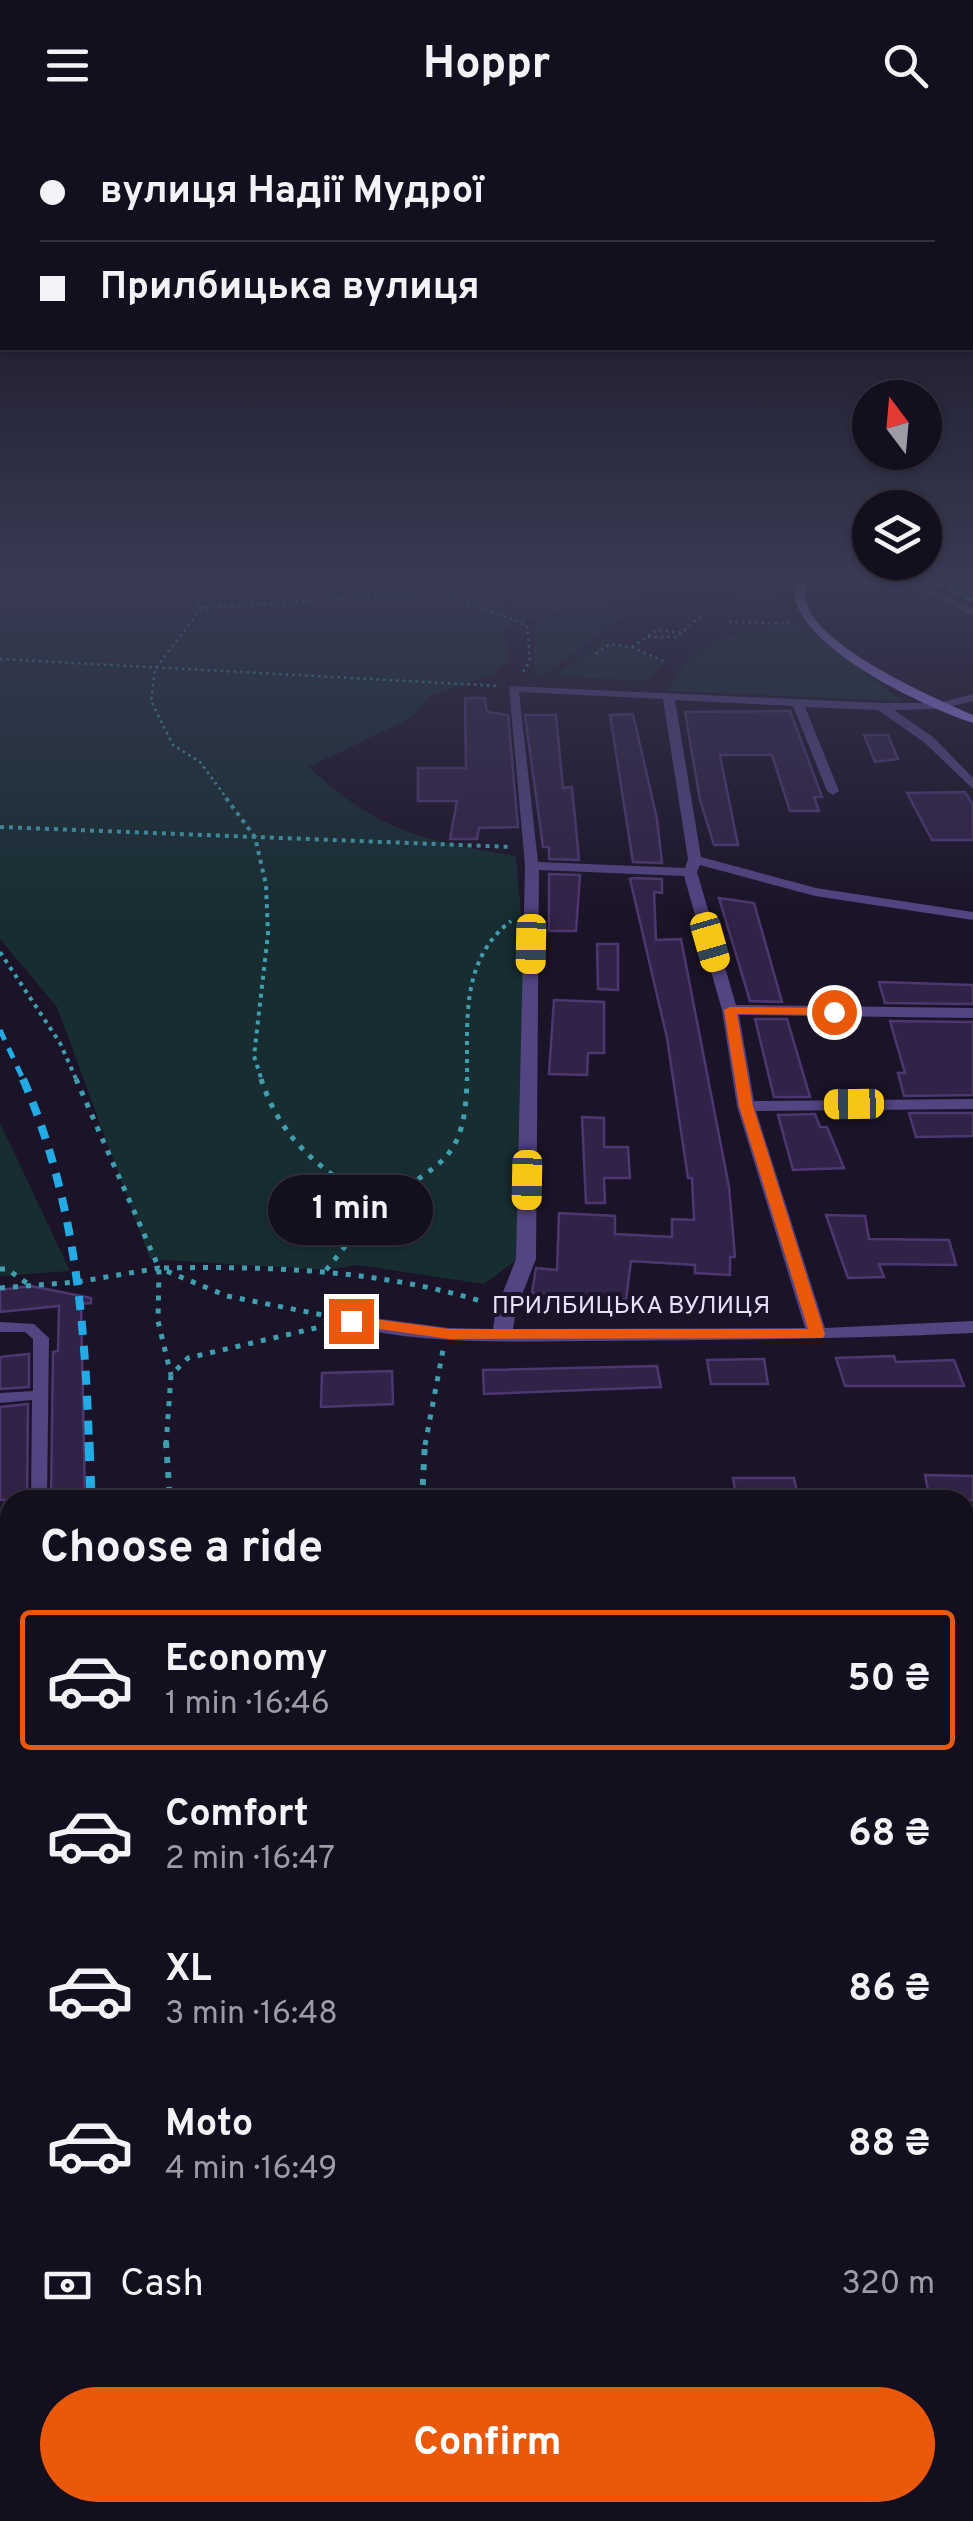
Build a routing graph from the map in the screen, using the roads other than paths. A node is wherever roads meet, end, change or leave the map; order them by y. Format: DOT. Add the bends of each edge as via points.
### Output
graph roads {
  1 [pos="511,694"];
  2 [pos="562,694"];
  3 [pos="602,694"];
  4 [pos="916,694"];
  5 [pos="973,697"];
  6 [pos="668,698"];
  7 [pos="798,702"];
  8 [pos="939,706"];
  9 [pos="880,707"];
  10 [pos="515,708"];
  11 [pos="973,719"];
  12 [pos="973,785"];
  13 [pos="833,790"];
  14 [pos="532,866"];
  15 [pos="693,866"];
  16 [pos="973,916"];
  17 [pos="730,1010"];
  18 [pos="973,1013"];
  19 [pos="973,1104"];
  20 [pos="746,1106"];
  21 [pos="351,1321"];
  22 [pos="973,1326"];
  23 [pos="0,1327"];
  24 [pos="817,1334"];
  25 [pos="502,1335"];
  26 [pos="40,1394"];
  27 [pos="0,1398"];
  28 [pos="40,1490"];
  1 -- 10 [label="street"];
  2 -- 10 [label="street"];
  3 -- 6 [label="street"];
  4 -- 8 [label="main road"];
  5 -- 8 [label="street"];
  6 -- 7 [label="street"];
  6 -- 15 [label="street"];
  7 -- 9 [label="street"];
  7 -- 13 [label="street"];
  8 -- 9 [label="street"];
  8 -- 11 [label="main road"];
  9 -- 12 [label="street" via="929,740"];
  10 -- 14 [label="street"];
  14 -- 15 [label="street"];
  14 -- 25 [label="street" via="526,1259"];
  15 -- 16 [label="street"];
  15 -- 17 [label="street"];
  17 -- 18 [label="street"];
  17 -- 20 [label="street"];
  19 -- 20 [label="street"];
  20 -- 24 [label="street"];
  21 -- 25 [label="street, ПРИЛБИЦЬКА ВУЛИЦЯ"];
  22 -- 24 [label="street, ПРИЛБИЦЬКА ВУЛИЦЯ"];
  23 -- 26 [label="lane" via="38,1331"];
  24 -- 25 [label="street, ПРИЛБИЦЬКА ВУЛИЦЯ"];
  26 -- 27 [label="lane"];
  26 -- 28 [label="lane"];
}
